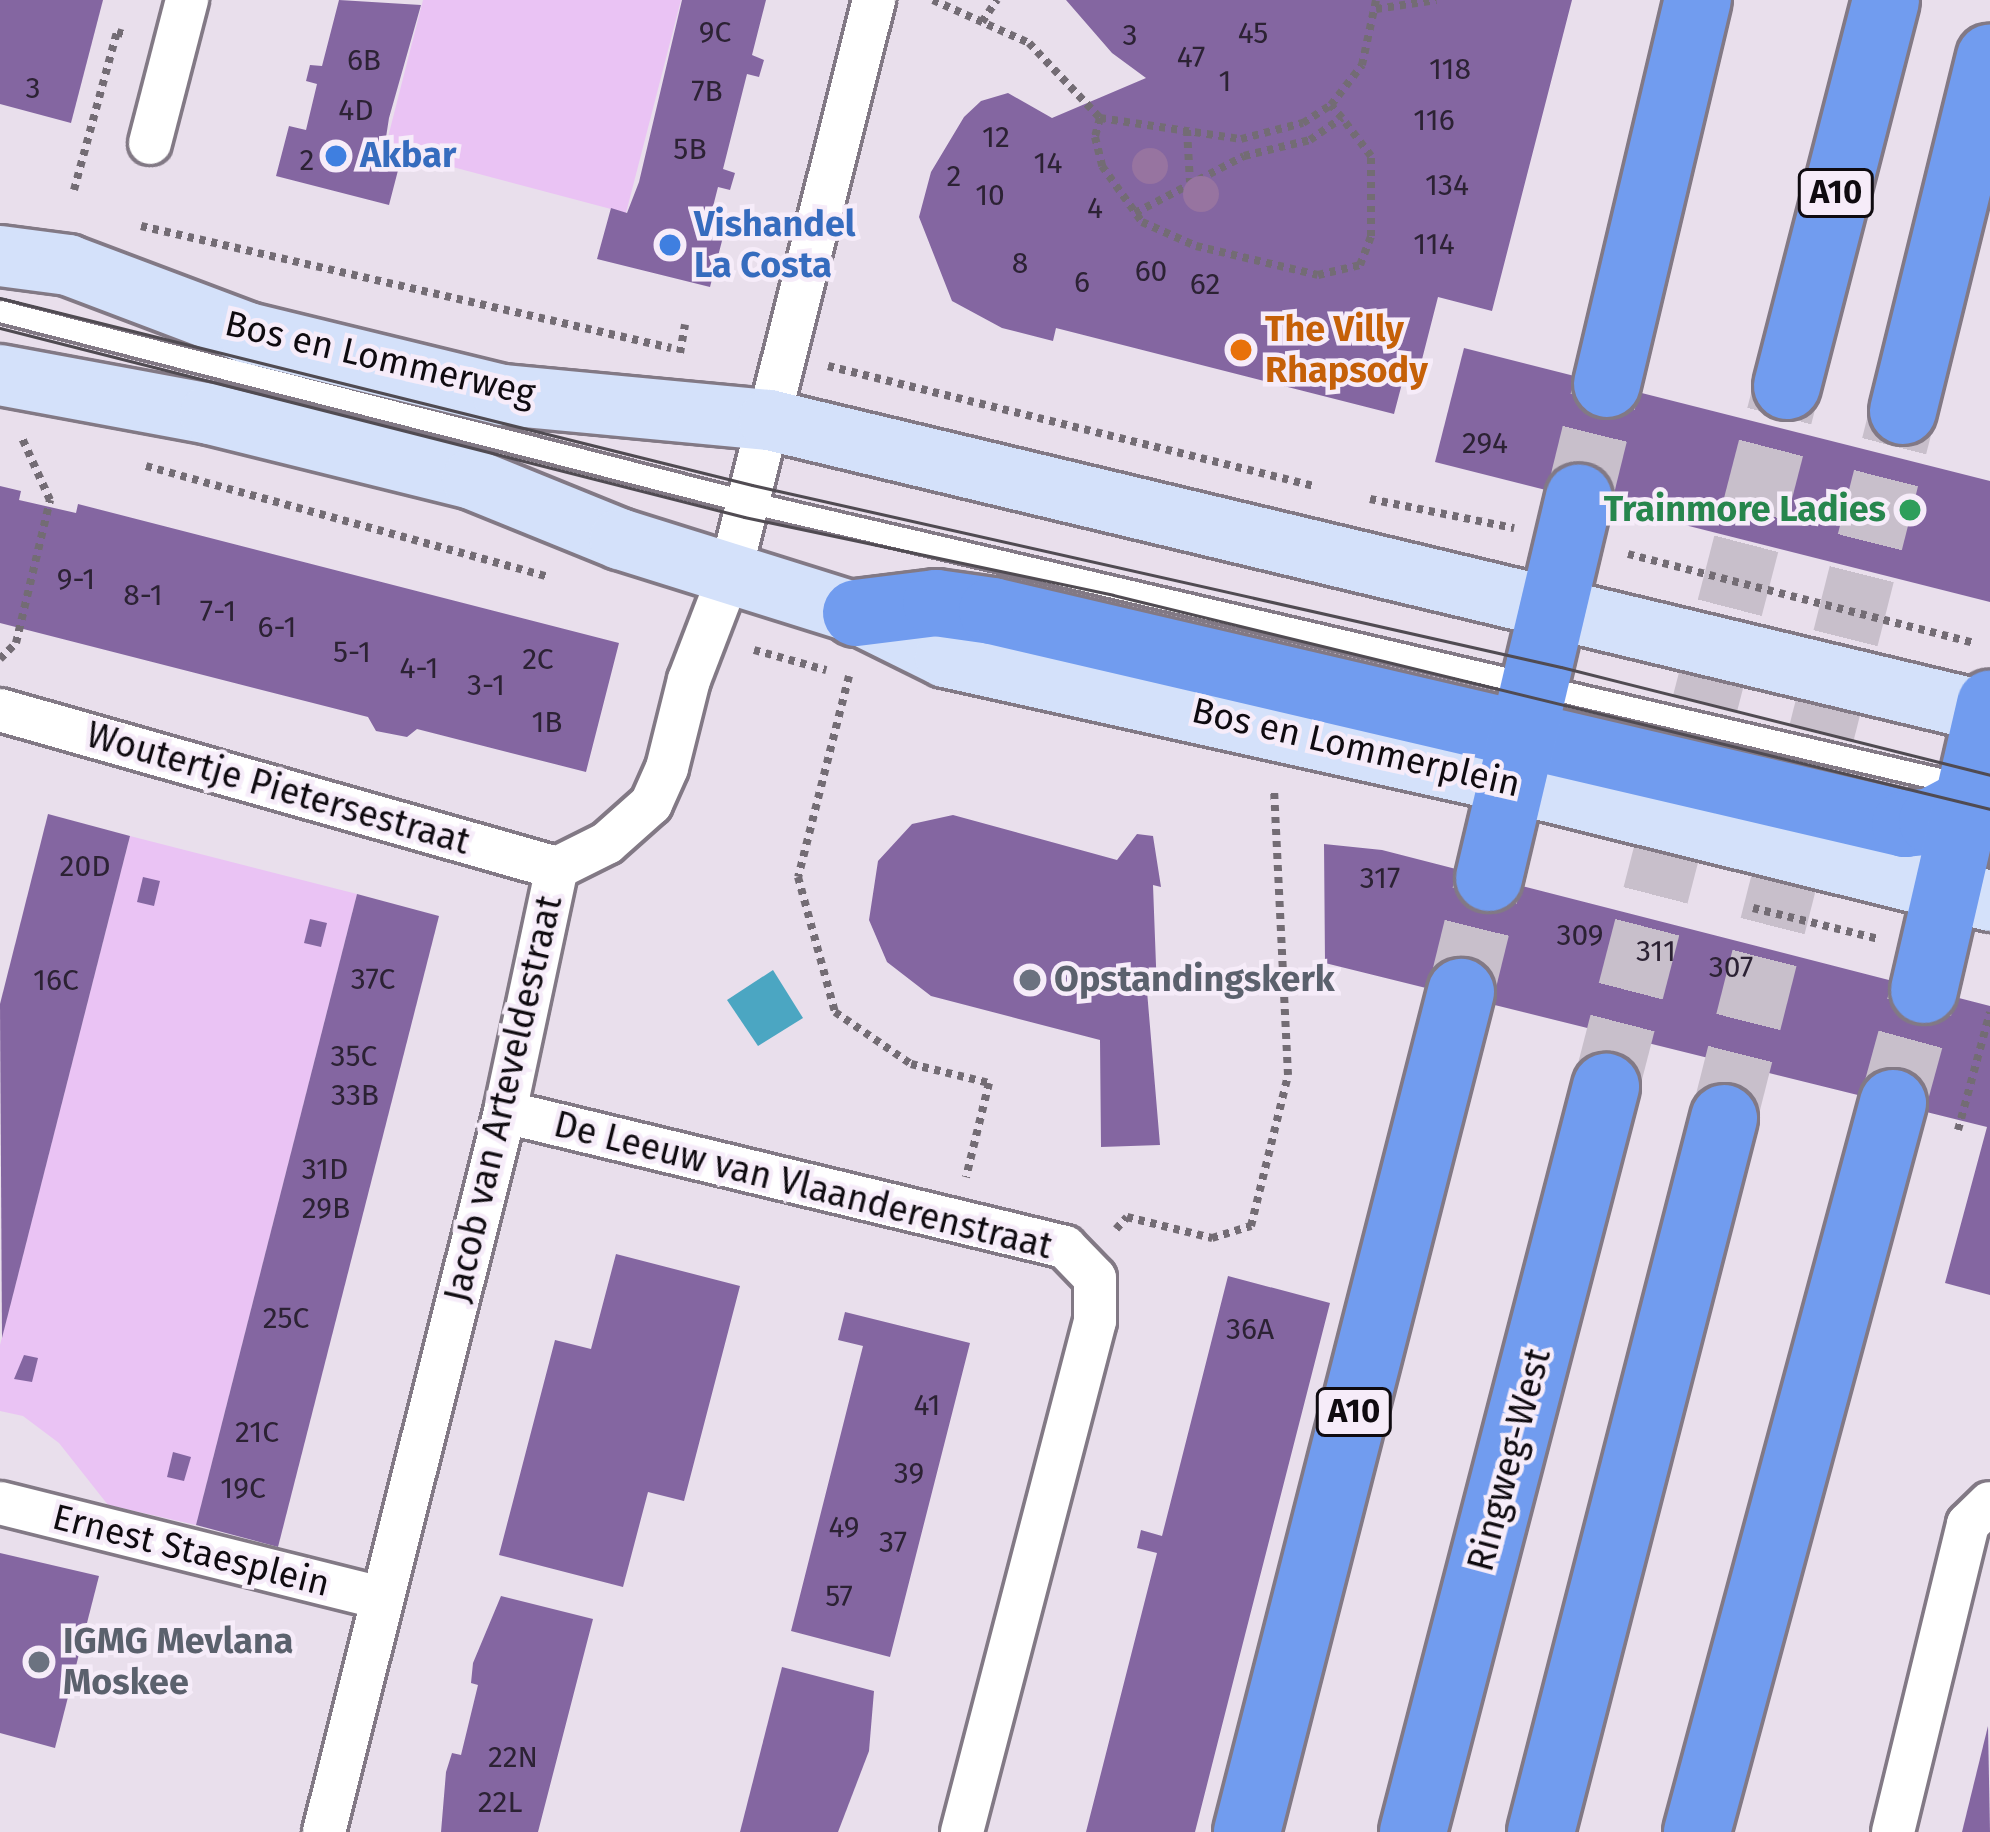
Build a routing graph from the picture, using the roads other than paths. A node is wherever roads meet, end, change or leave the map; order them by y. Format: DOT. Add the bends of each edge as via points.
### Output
graph roads {
  1 [pos="187,0"];
  2 [pos="874,0"];
  3 [pos="1698,0"];
  4 [pos="1886,0"];
  5 [pos="1990,58"];
  6 [pos="150,143"];
  7 [pos="0,256"];
  8 [pos="0,311"];
  9 [pos="0,375"];
  10 [pos="1607,384"];
  11 [pos="1787,386"];
  12 [pos="1904,411"];
  13 [pos="769,420"];
  14 [pos="748,502"];
  15 [pos="1595,524"];
  16 [pos="730,573"];
  17 [pos="1556,610"];
  18 [pos="852,645"];
  19 [pos="1988,693"];
  20 [pos="0,710"];
  21 [pos="1524,733"];
  22 [pos="1975,794"];
  23 [pos="557,868"];
  24 [pos="1490,878"];
  25 [pos="1968,895"];
  26 [pos="1924,990"];
  27 [pos="1461,992"];
  28 [pos="1606,1087"];
  29 [pos="1893,1103"];
  30 [pos="505,1112"];
  31 [pos="1724,1118"];
  32 [pos="1990,1503"];
  33 [pos="0,1504"];
  34 [pos="382,1598"];
  35 [pos="324,1832"];
  36 [pos="962,1832"];
  37 [pos="1247,1832"];
  38 [pos="1413,1832"];
  39 [pos="1541,1832"];
  40 [pos="1697,1832"];
  41 [pos="1893,1832"];
  1 -- 6 [label="street"];
  2 -- 13 [label="street, Jacob van Arteveldestraat"];
  3 -- 10 [label="highway"];
  4 -- 11 [label="highway, A10"];
  5 -- 12 [label="highway"];
  7 -- 13 [label="main road, Bos en Lommerweg" via="68,265 248,333 503,395"];
  8 -- 14 [label="lane, Bos en Lommerweg"];
  9 -- 16 [label="main road" via="210,415 472,479"];
  13 -- 14 [label="street, Jacob van Arteveldestraat"];
  13 -- 17 [label="main road"];
  14 -- 16 [label="street, Jacob van Arteveldestraat"];
  14 -- 21 [label="lane, Bos en Lommerplein"];
  15 -- 17 [label="highway"];
  16 -- 18 [label="main road"];
  16 -- 23 [label="street, Jacob van Arteveldestraat" via="651,804 608,843"];
  17 -- 19 [label="main road"];
  17 -- 21 [label="highway"];
  18 -- 21 [label="highway" via="936,603"];
  19 -- 22 [label="highway"];
  20 -- 23 [label="street, Woutertje Pietersestraat"];
  21 -- 22 [label="highway" via="1904,824"];
  21 -- 24 [label="highway"];
  21 -- 25 [label="main road, Bos en Lommerplein"];
  22 -- 25 [label="highway"];
  23 -- 30 [label="street, Jacob van Arteveldestraat"];
  25 -- 26 [label="highway"];
  27 -- 37 [label="highway, A10"];
  28 -- 38 [label="highway, Ringweg-West"];
  29 -- 40 [label="highway"];
  30 -- 34 [label="street, Jacob van Arteveldestraat"];
  30 -- 36 [label="street, De Leeuw van Vlaanderenstraat" via="1065,1247 1095,1278 1095,1321"];
  31 -- 39 [label="highway"];
  32 -- 41 [label="street" via="1968,1524"];
  33 -- 34 [label="street, Ernest Staesplein"];
  34 -- 35 [label="street, Jacob van Arteveldestraat"];
}
